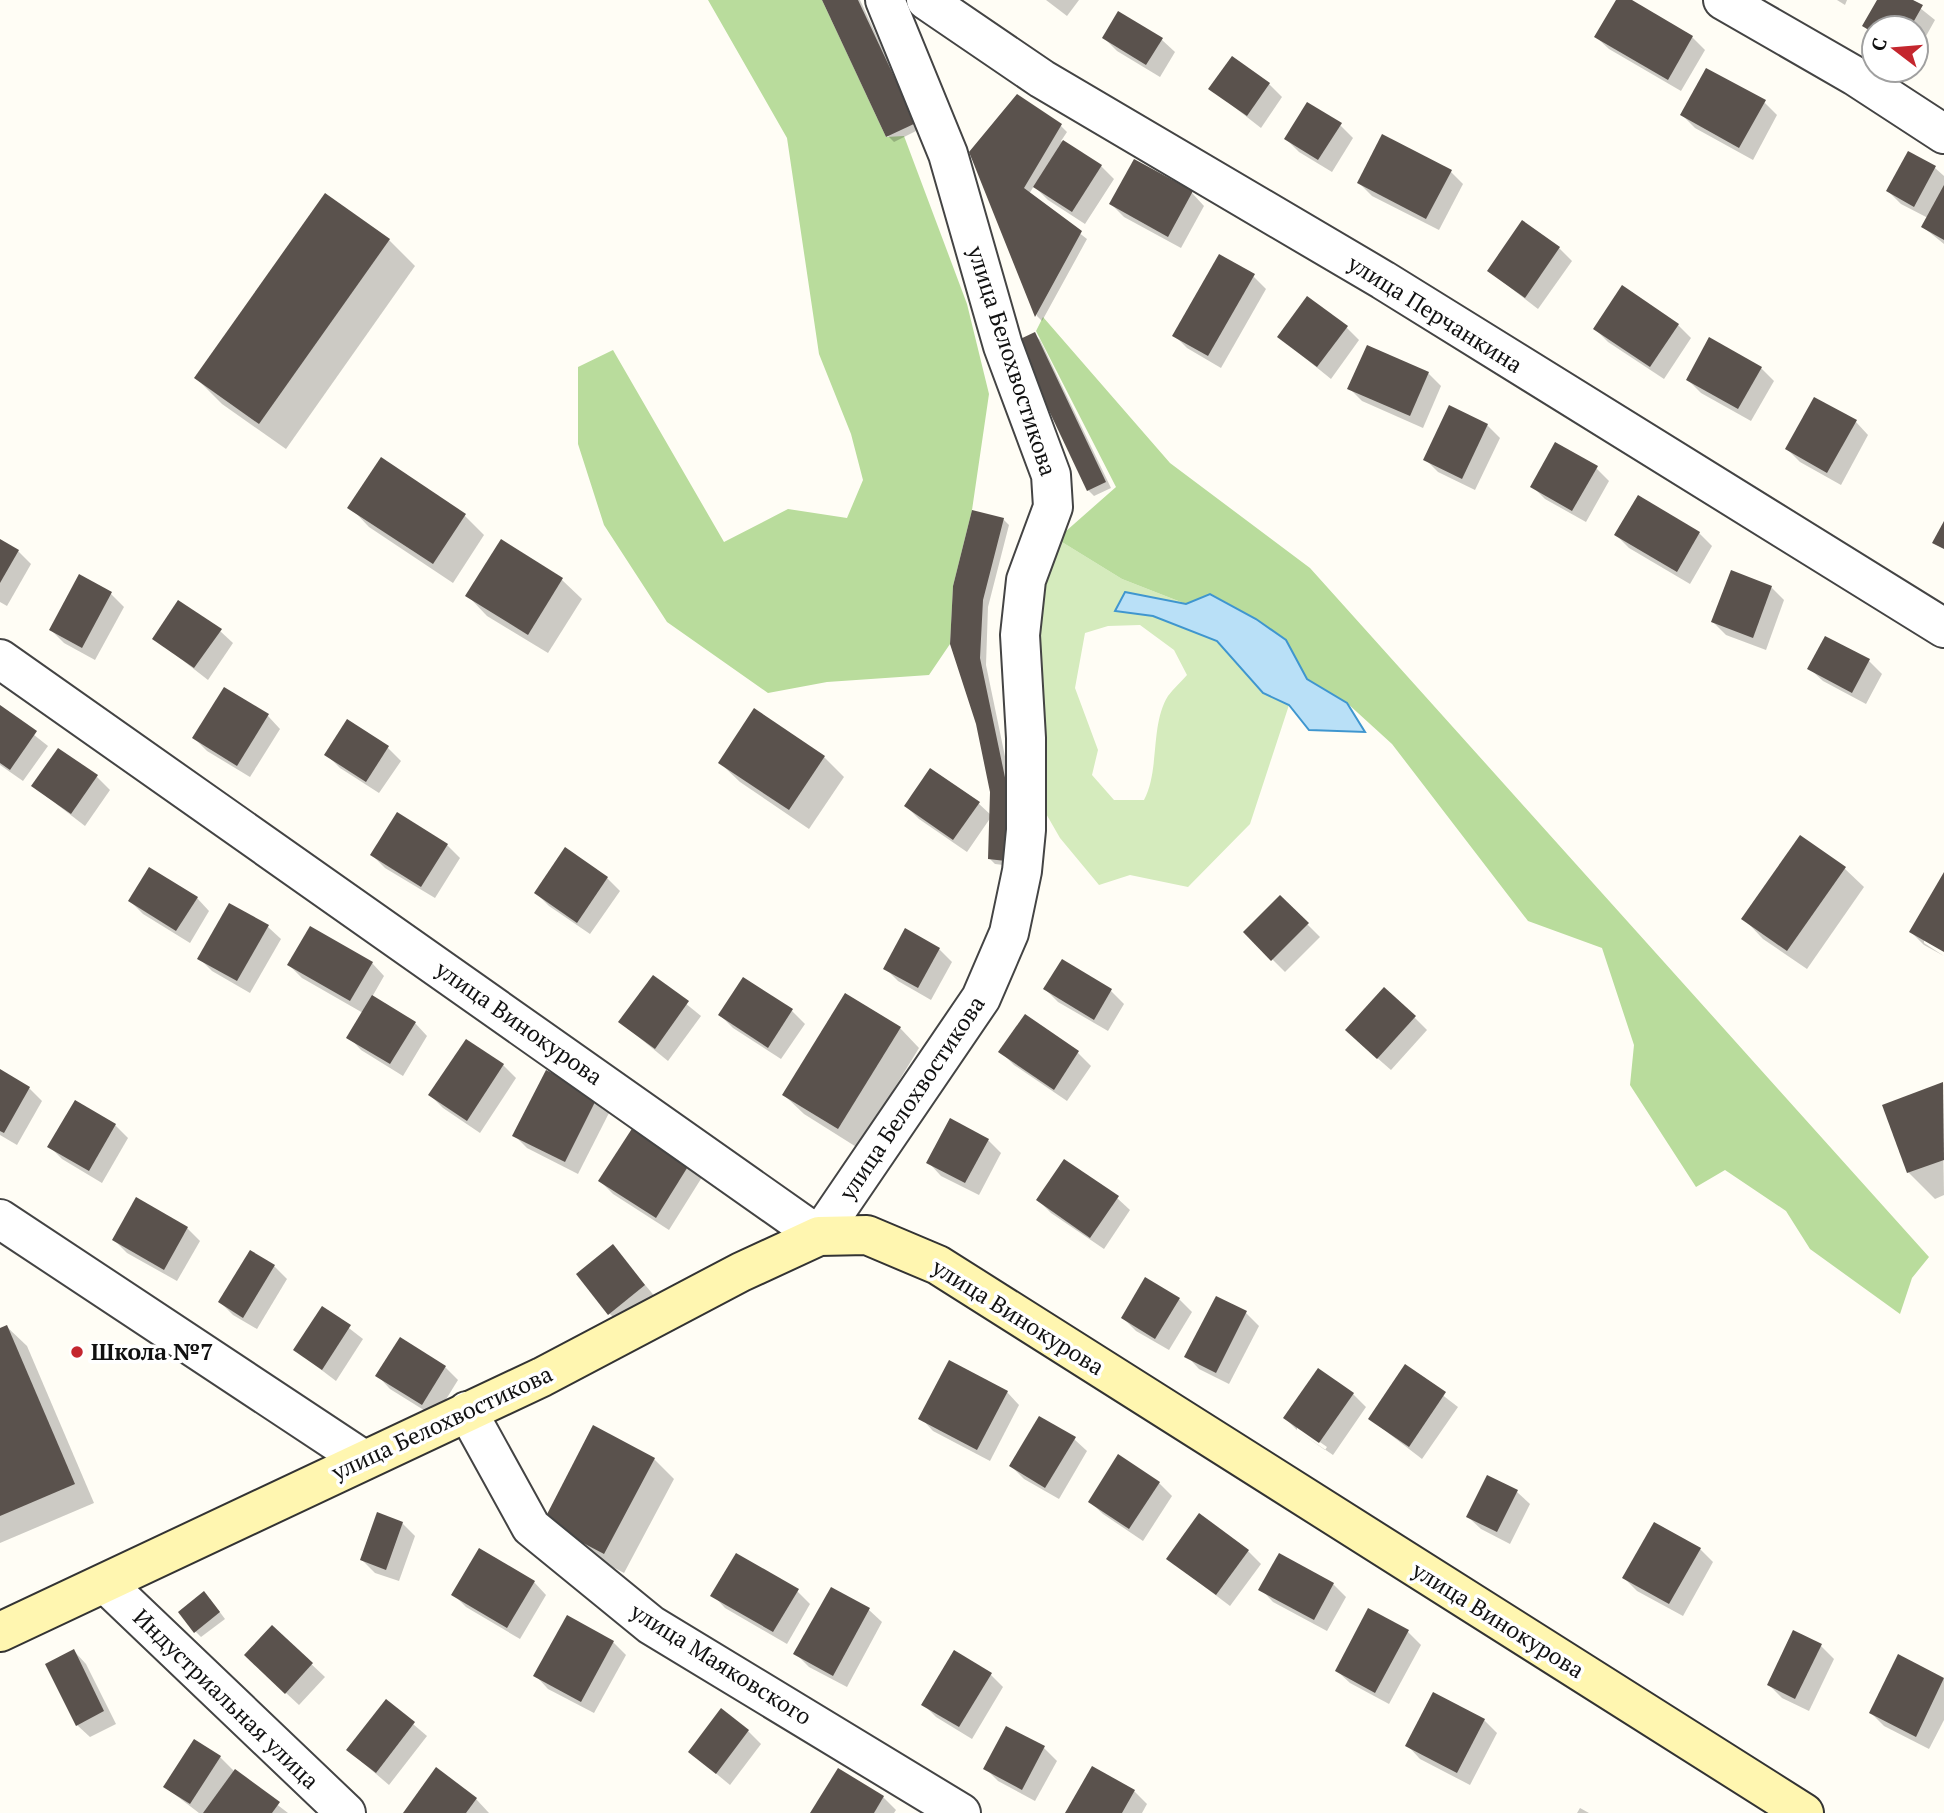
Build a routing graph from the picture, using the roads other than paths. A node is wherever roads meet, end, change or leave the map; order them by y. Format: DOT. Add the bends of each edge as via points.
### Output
graph roads {
  1 [pos="885,0"];
  2 [pos="926,0"];
  3 [pos="1723,0"];
  4 [pos="1944,134"];
  5 [pos="1944,628"];
  6 [pos="0,659"];
  7 [pos="0,1219"];
  8 [pos="819,1236"];
  9 [pos="467,1411"];
  10 [pos="364,1460"];
  11 [pos="106,1584"];
  12 [pos="0,1632"];
  13 [pos="345,1813"];
  14 [pos="961,1813"];
  15 [pos="1804,1813"];
  1 -- 8 [label="street, улица Белохвостикова" via="948,154 1003,346 1051,475 1053,507 1026,580 1020,635 1026,830 1009,933 981,998"];
  2 -- 5 [label="street, улица Перчанкина" via="1042,79 1383,280"];
  3 -- 4 [label="street"];
  6 -- 8 [label="street, улица Винокурова"];
  7 -- 10 [label="street"];
  8 -- 9 [label="main road, улица Белохвостикова"];
  8 -- 15 [label="main road, улица Винокурова" via="867,1235 938,1265"];
  9 -- 10 [label="main road, улица Белохвостикова"];
  9 -- 14 [label="street, улица Маяковского" via="531,1527 651,1625"];
  10 -- 11 [label="main road, улица Белохвостикова"];
  11 -- 12 [label="main road, улица Белохвостикова"];
  11 -- 13 [label="street, Индустриальная улица"];
}
